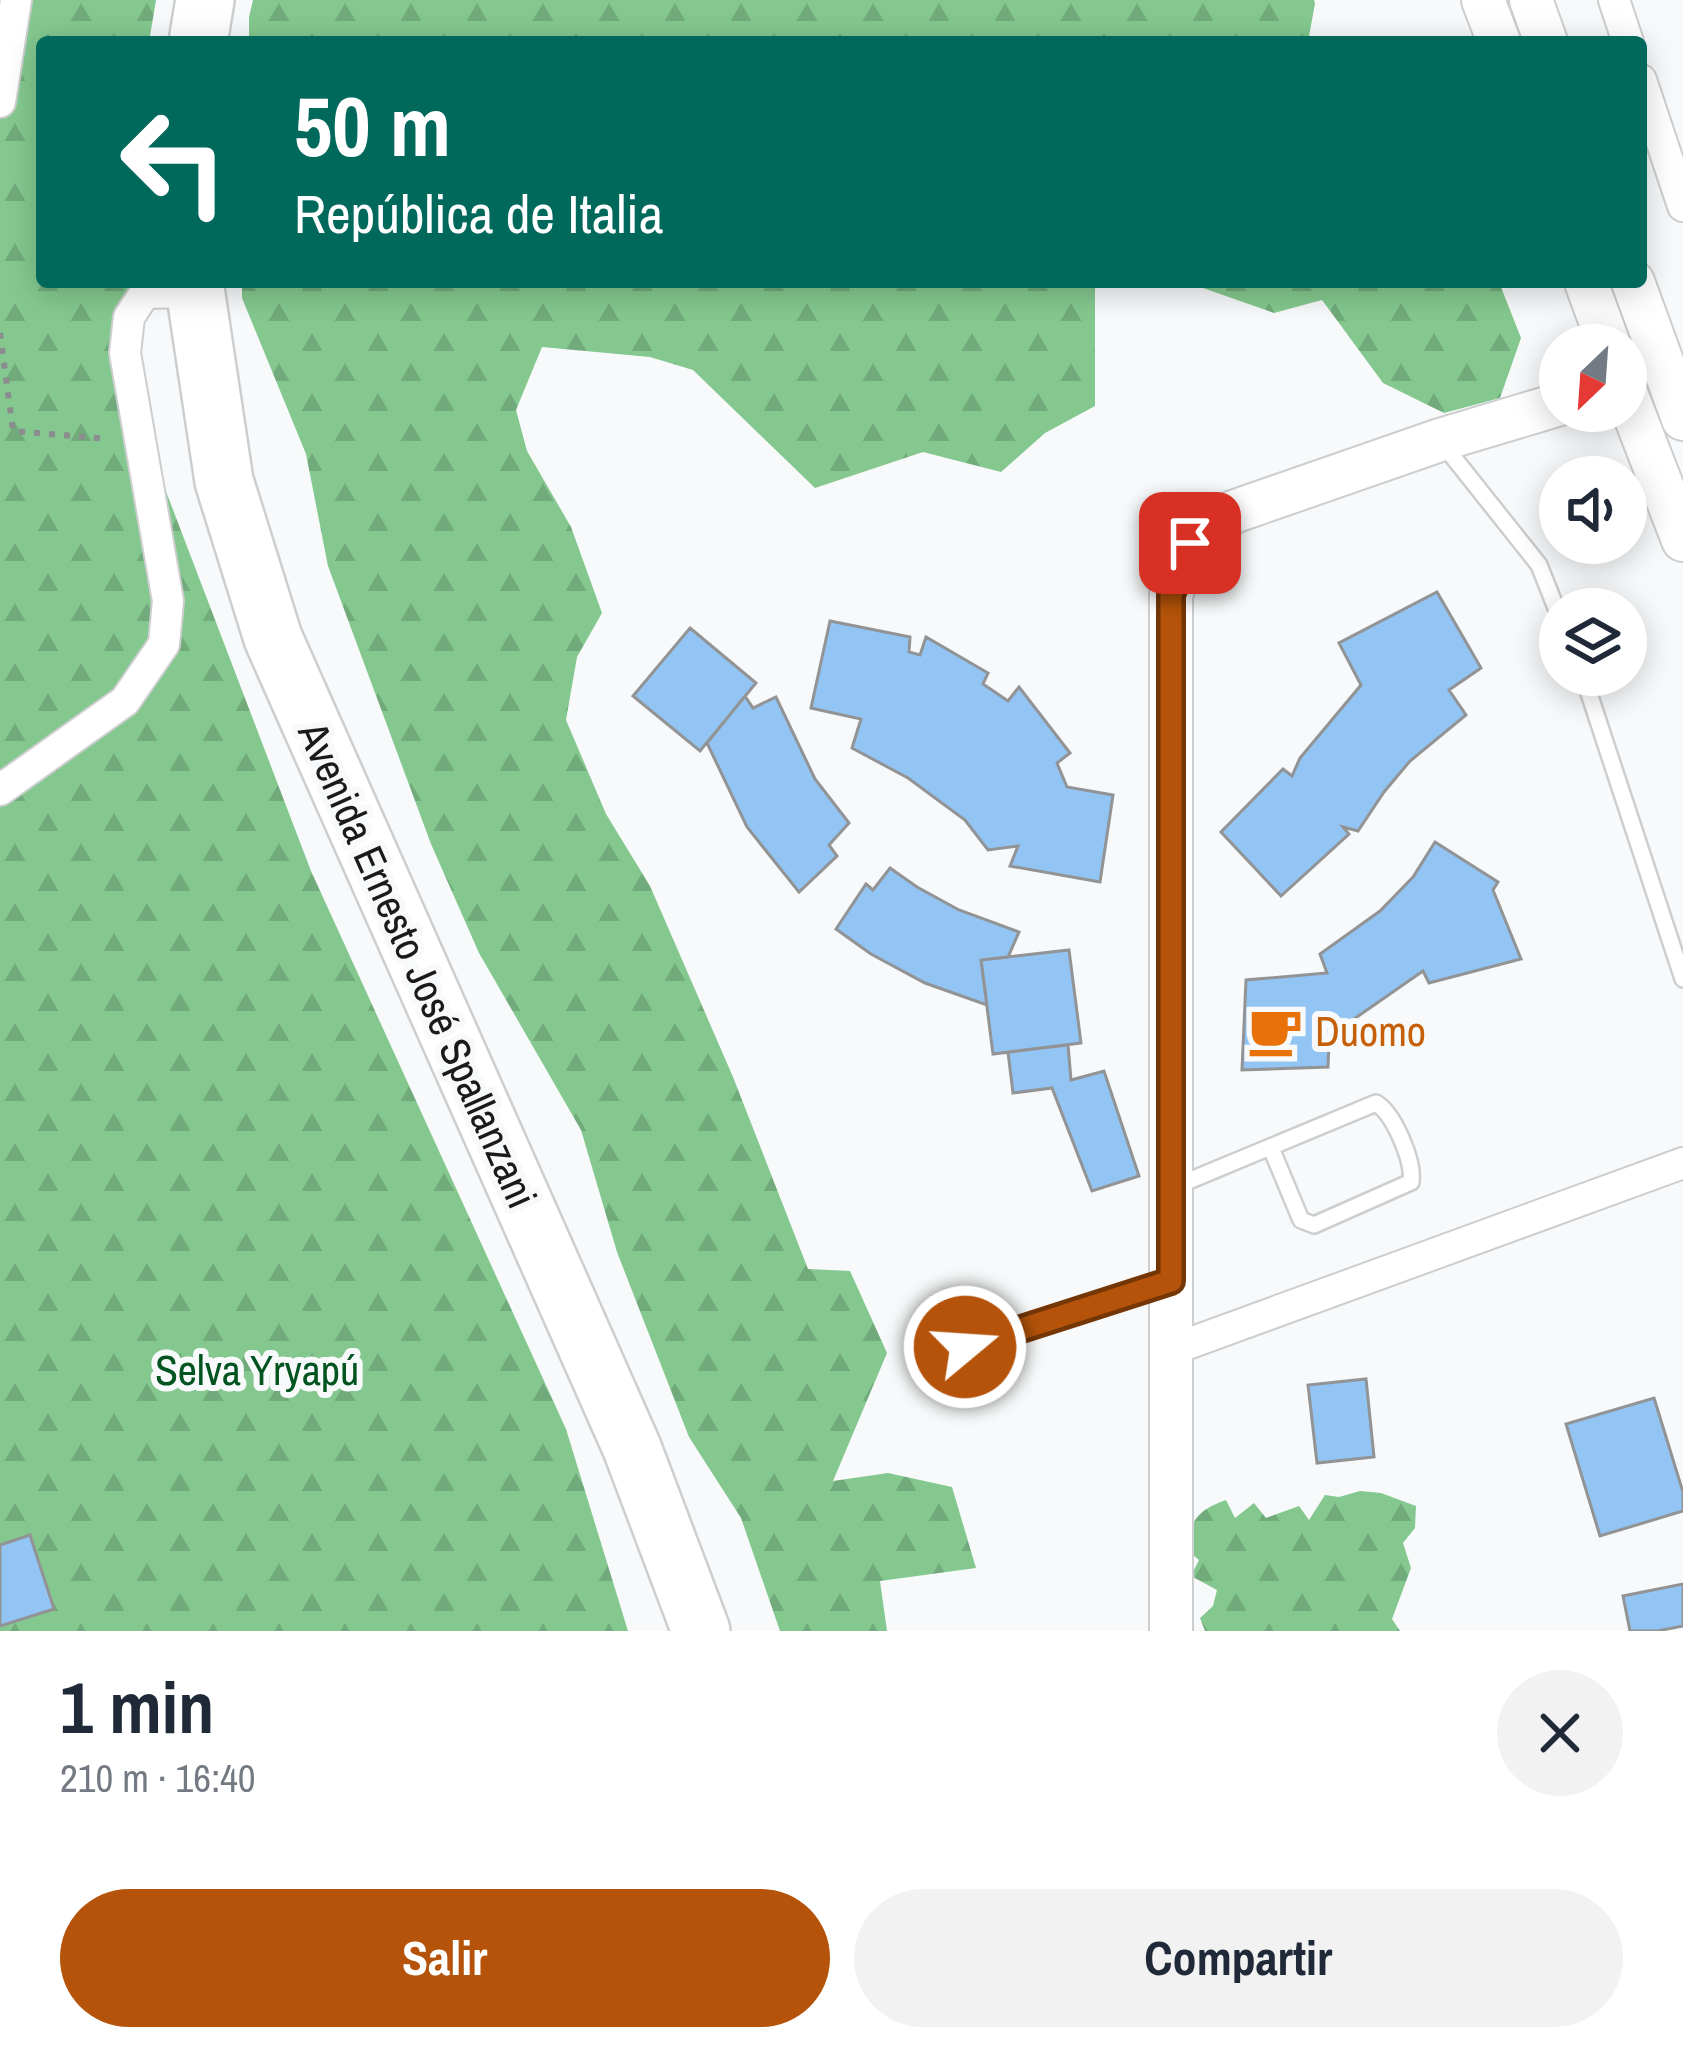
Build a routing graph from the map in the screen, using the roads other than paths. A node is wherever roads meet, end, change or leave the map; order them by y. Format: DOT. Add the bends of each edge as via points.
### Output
graph roads {
  1 [pos="16,0"];
  2 [pos="205,0"];
  3 [pos="1484,0"];
  4 [pos="1531,0"];
  5 [pos="1614,0"];
  6 [pos="199,36"];
  7 [pos="1497,36"];
  8 [pos="1544,36"];
  9 [pos="1626,36"];
  10 [pos="1647,98"];
  11 [pos="0,102"];
  12 [pos="1683,206"];
  13 [pos="186,288"];
  14 [pos="194,288"];
  15 [pos="1588,288"];
  16 [pos="1635,288"];
  17 [pos="1601,324"];
  18 [pos="1658,371"];
  19 [pos="1539,410"];
  20 [pos="1683,419"];
  21 [pos="1641,432"];
  22 [pos="1440,440"];
  23 [pos="1683,540"];
  24 [pos="1548,588"];
  25 [pos="1590,696"];
  26 [pos="0,790"];
  27 [pos="1683,980"];
  28 [pos="1271,1148"];
  29 [pos="1683,1163"];
  30 [pos="1171,1188"];
  31 [pos="1171,1281"];
  32 [pos="965,1347"];
  33 [pos="1171,1350"];
  34 [pos="700,1631"];
  35 [pos="1171,1631"];
  1 -- 11 [label="street"];
  2 -- 6 [label="highway"];
  3 -- 7 [label="main road"];
  4 -- 8 [label="main road"];
  5 -- 9 [label="street"];
  10 -- 12 [label="street"];
  13 -- 26 [label="street" via="146,293 129,317 125,352 168,601 164,644 125,700"];
  14 -- 34 [label="highway, Avenida Ernesto José Spallanzani" via="224,481 273,638 632,1448"];
  15 -- 17 [label="main road"];
  16 -- 18 [label="main road"];
  18 -- 20 [label="main road"];
  19 -- 22 [label="main road"];
  21 -- 23 [label="main road"];
  22 -- 24 [label="lane" via="1539,565"];
  22 -- 30 [label="main road" via="1233,512 1190,543 1171,595"];
  25 -- 27 [label="lane"];
  28 -- 28 [label="lane" via="1376,1103 1387,1110 1412,1182 1314,1225 1301,1220"];
  28 -- 30 [label="lane"];
  29 -- 33 [label="street"];
  30 -- 31 [label="main road"];
  31 -- 32 [label="lane"];
  31 -- 33 [label="main road"];
  33 -- 35 [label="main road"];
}
